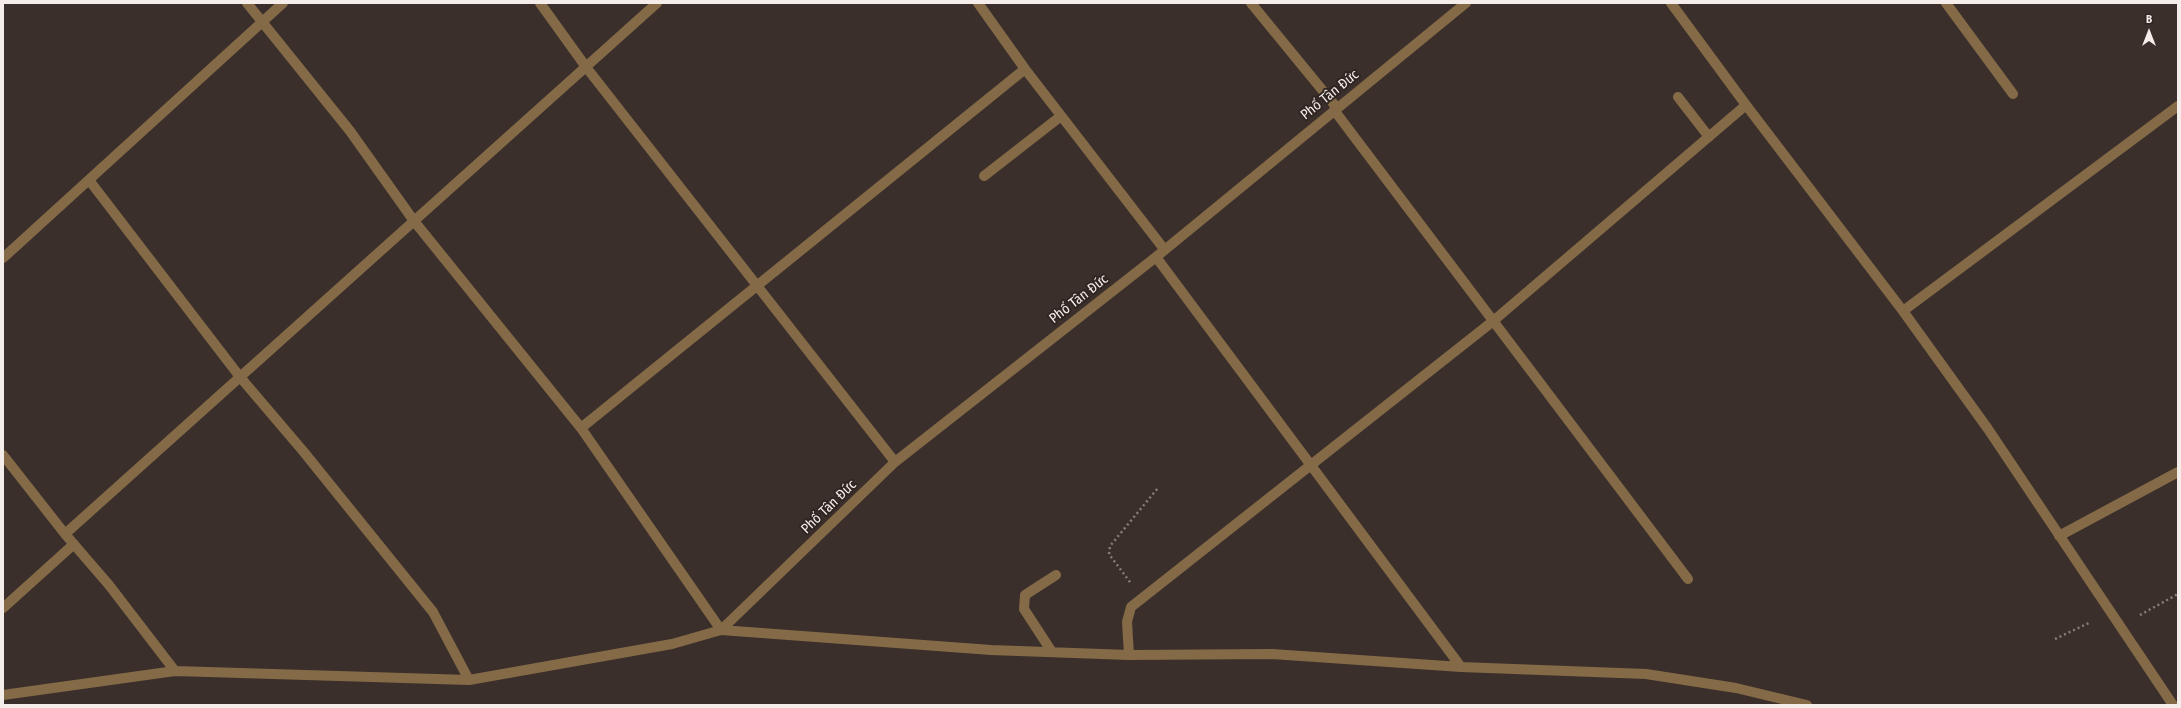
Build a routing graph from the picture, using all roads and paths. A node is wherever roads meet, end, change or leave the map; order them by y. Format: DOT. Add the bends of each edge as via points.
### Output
graph roads {
  1 [pos="247,3"];
  2 [pos="283,3"];
  3 [pos="540,3"];
  4 [pos="657,3"];
  5 [pos="978,3"];
  6 [pos="1251,3"];
  7 [pos="1466,3"];
  8 [pos="1671,3"];
  9 [pos="1946,3"];
  10 [pos="262,22"];
  11 [pos="586,67"];
  12 [pos="1025,69"];
  13 [pos="2013,94"];
  14 [pos="1678,97"];
  15 [pos="1746,105"];
  16 [pos="2178,106"];
  17 [pos="1335,109"];
  18 [pos="1061,116"];
  19 [pos="1709,137"];
  20 [pos="984,176"];
  21 [pos="89,180"];
  22 [pos="414,221"];
  23 [pos="1164,249"];
  24 [pos="1156,257"];
  25 [pos="3,258"];
  26 [pos="756,285"];
  27 [pos="1903,311"];
  28 [pos="1492,322"];
  29 [pos="240,377"];
  30 [pos="581,428"];
  31 [pos="3,455"];
  32 [pos="895,462"];
  33 [pos="1311,464"];
  34 [pos="2178,472"];
  35 [pos="1158,488"];
  36 [pos="65,534"];
  37 [pos="2059,536"];
  38 [pos="74,544"];
  39 [pos="1056,575"];
  40 [pos="1688,579"];
  41 [pos="2178,594"];
  42 [pos="1142,598"];
  43 [pos="3,608"];
  44 [pos="2111,613"];
  45 [pos="2120,626"];
  46 [pos="721,630"];
  47 [pos="2054,639"];
  48 [pos="1052,652"];
  49 [pos="1129,656"];
  50 [pos="1461,667"];
  51 [pos="174,670"];
  52 [pos="469,680"];
  53 [pos="3,695"];
  54 [pos="1807,705"];
  55 [pos="2173,705"];
  1 -- 10 [label="street"];
  2 -- 10 [label="street"];
  3 -- 11 [label="street"];
  4 -- 11 [label="street"];
  5 -- 12 [label="street"];
  6 -- 17 [label="street"];
  7 -- 17 [label="street, Phố Tân Đức"];
  8 -- 15 [label="street"];
  9 -- 13 [label="street"];
  10 -- 21 [label="street"];
  10 -- 22 [label="street" via="350,131"];
  11 -- 22 [label="street"];
  11 -- 26 [label="street"];
  12 -- 18 [label="street"];
  12 -- 26 [label="street"];
  14 -- 19 [label="street"];
  15 -- 19 [label="street"];
  15 -- 27 [label="street"];
  16 -- 27 [label="street"];
  17 -- 23 [label="street, Phố Tân Đức"];
  17 -- 28 [label="street"];
  18 -- 20 [label="street"];
  18 -- 23 [label="street"];
  19 -- 28 [label="street"];
  21 -- 25 [label="street"];
  21 -- 29 [label="street"];
  22 -- 29 [label="street"];
  22 -- 30 [label="street"];
  23 -- 24 [label="street, Phố Tân Đức"];
  24 -- 32 [label="street, Phố Tân Đức"];
  24 -- 33 [label="street"];
  26 -- 30 [label="street"];
  26 -- 32 [label="street"];
  27 -- 37 [label="street" via="1988,429"];
  28 -- 33 [label="street"];
  28 -- 40 [label="street"];
  29 -- 36 [label="street"];
  29 -- 52 [label="street" via="433,612"];
  30 -- 46 [label="street"];
  31 -- 36 [label="street"];
  32 -- 46 [label="street, Phố Tân Đức"];
  33 -- 42 [label="street"];
  33 -- 50 [label="street"];
  34 -- 37 [label="street"];
  35 -- 42 [label="path" via="1110,546 1109,554"];
  36 -- 38 [label="street"];
  37 -- 44 [label="street"];
  38 -- 43 [label="street"];
  38 -- 51 [label="street"];
  39 -- 48 [label="street" via="1025,595 1024,609"];
  41 -- 45 [label="path"];
  42 -- 49 [label="street" via="1131,607 1127,622"];
  44 -- 45 [label="street"];
  44 -- 47 [label="path"];
  45 -- 55 [label="street"];
  46 -- 48 [label="street" via="991,650"];
  46 -- 52 [label="street" via="672,644"];
  48 -- 49 [label="street"];
  49 -- 50 [label="street" via="1272,654"];
  50 -- 54 [label="street" via="1646,674 1736,688"];
  51 -- 52 [label="street"];
  51 -- 53 [label="street"];
}
